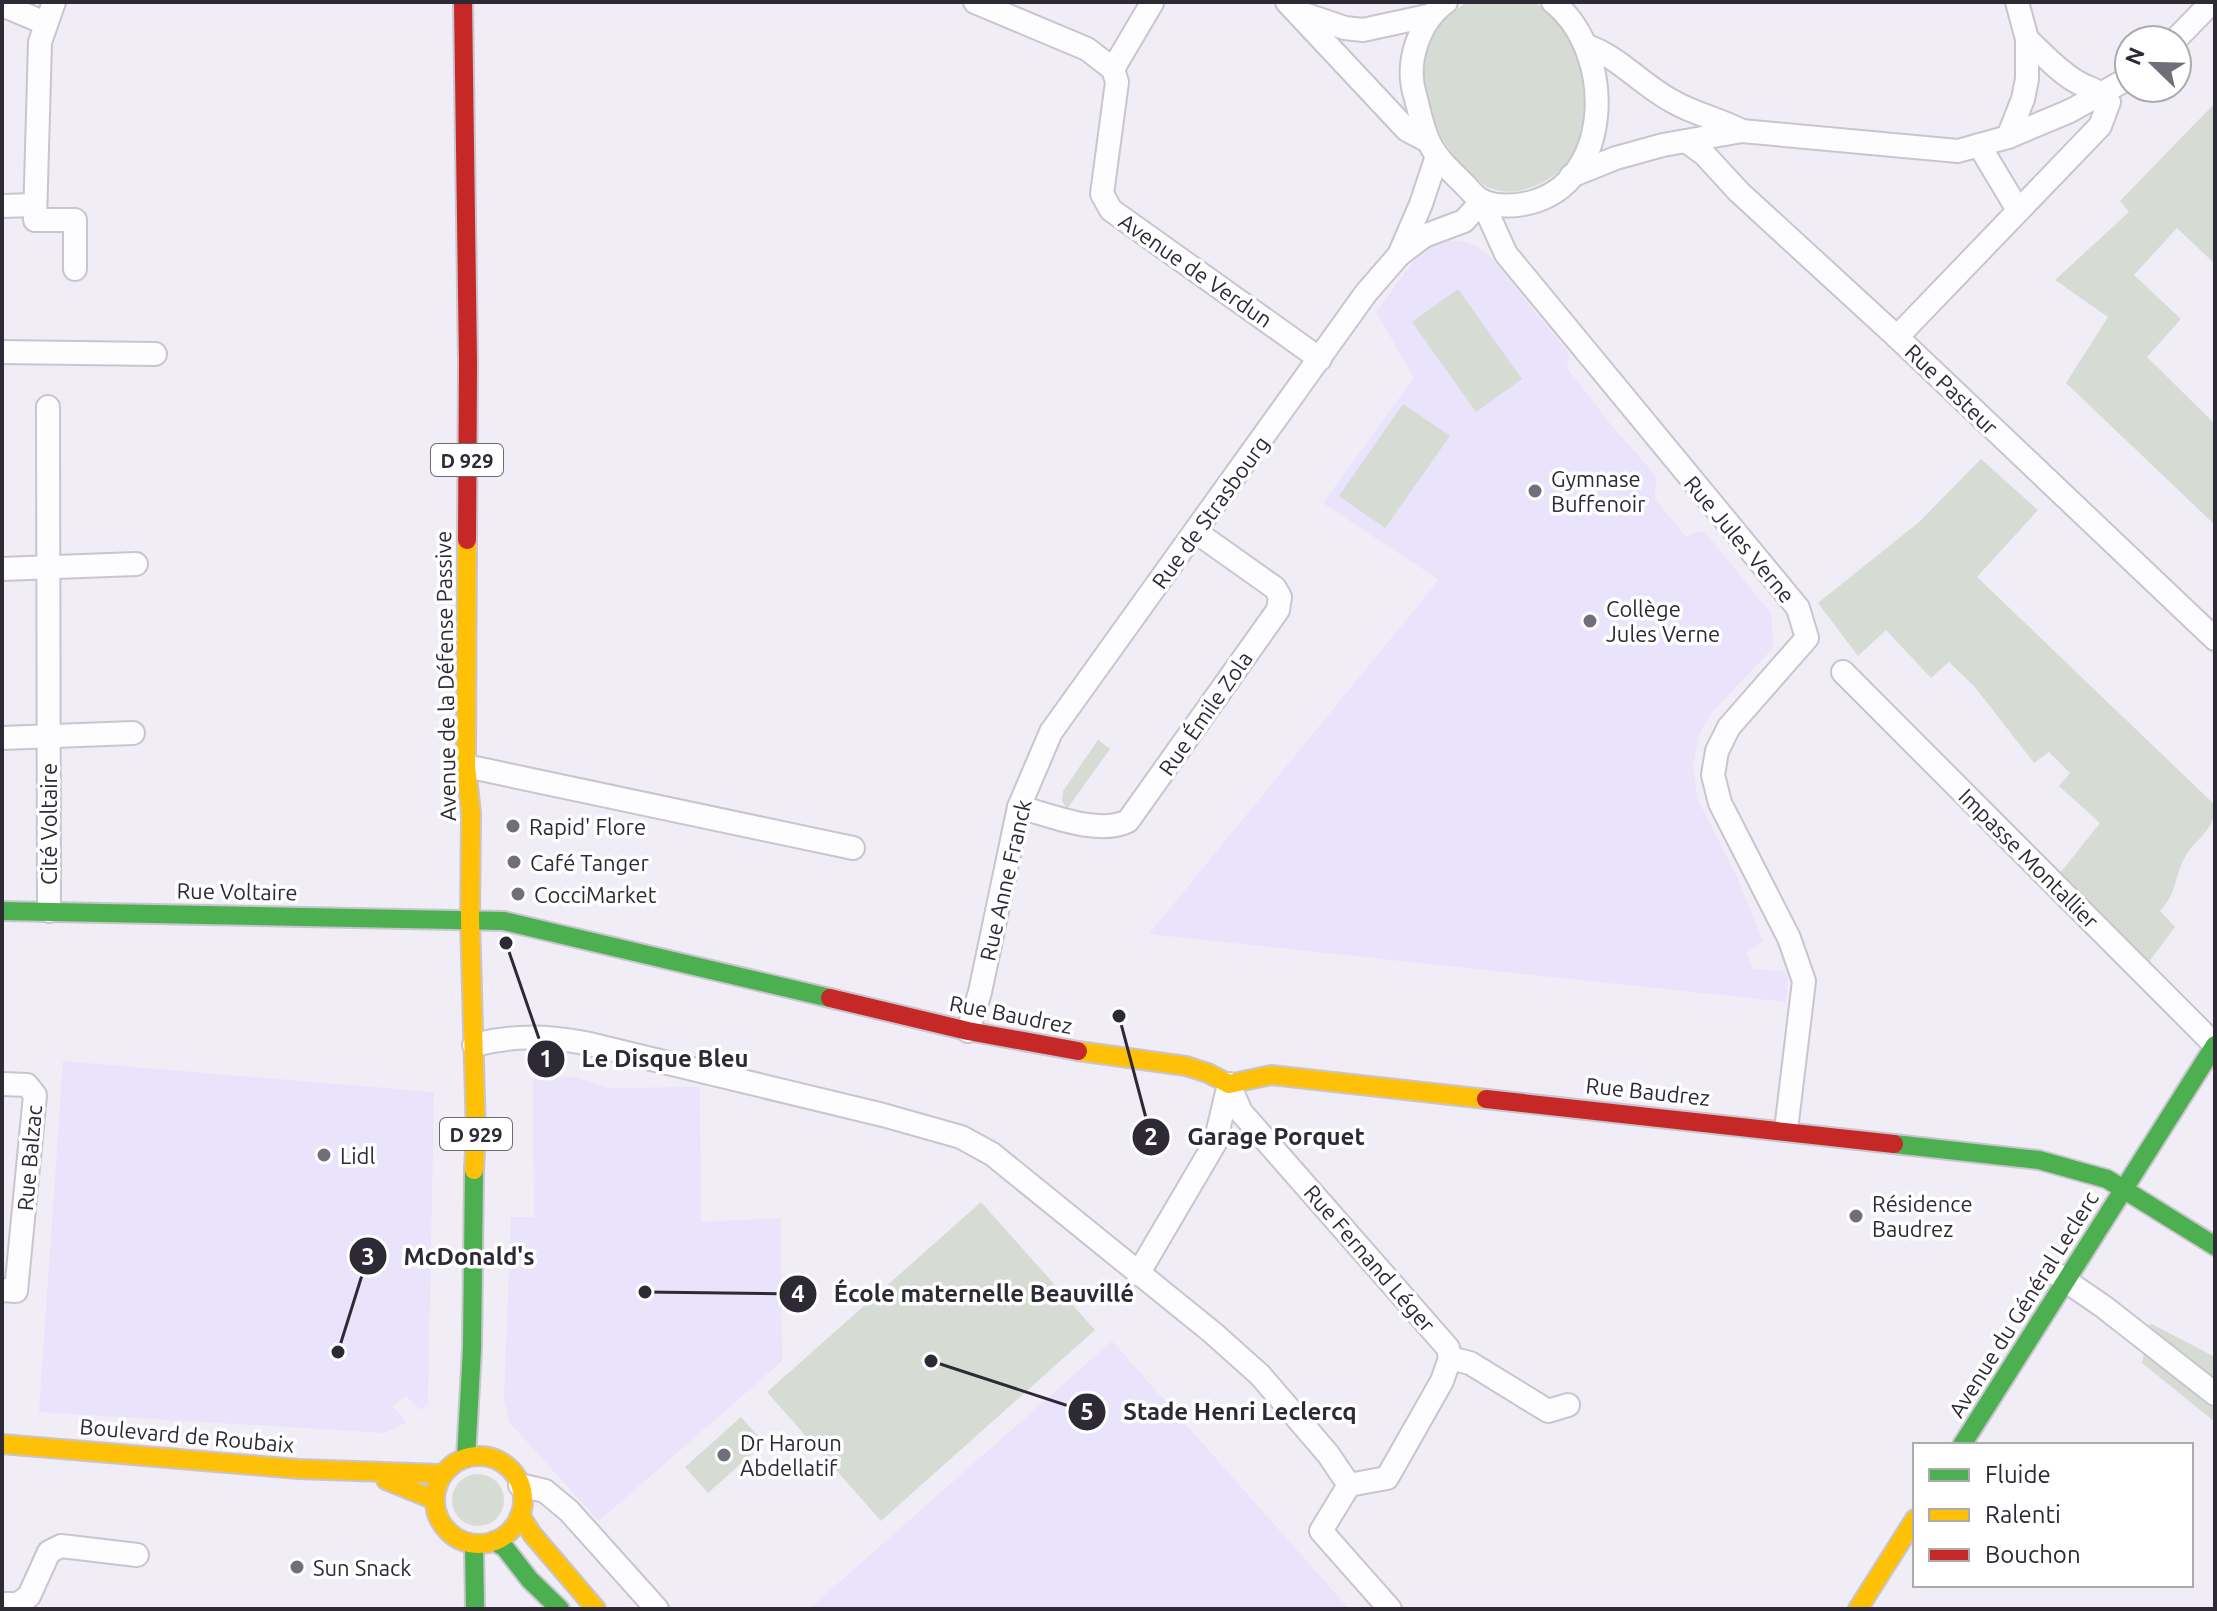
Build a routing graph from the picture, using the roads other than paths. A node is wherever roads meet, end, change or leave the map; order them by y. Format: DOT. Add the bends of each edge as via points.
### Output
graph roads {
  1 [pos="463,2"];
  2 [pos="975,2"];
  3 [pos="1553,2"];
  4 [pos="2017,2"];
  5 [pos="2212,2"];
  6 [pos="1152,3"];
  7 [pos="2,5"];
  8 [pos="1293,7"];
  9 [pos="1439,8"];
  10 [pos="1569,10"];
  11 [pos="49,12"];
  12 [pos="2191,24"];
  13 [pos="2027,39"];
  14 [pos="1587,46"];
  15 [pos="1113,69"];
  16 [pos="2113,88"];
  17 [pos="2103,94"];
  18 [pos="1742,131"];
  19 [pos="2008,137"];
  20 [pos="1686,141"];
  21 [pos="1979,145"];
  22 [pos="1432,148"];
  23 [pos="1571,176"];
  24 [pos="1482,201"];
  25 [pos="35,205"];
  26 [pos="2,206"];
  27 [pos="2018,210"];
  28 [pos="1399,255"];
  29 [pos="75,269"];
  30 [pos="1897,337"];
  31 [pos="2,352"];
  32 [pos="155,354"];
  33 [pos="1320,359"];
  34 [pos="48,407"];
  35 [pos="1196,532"];
  36 [pos="136,564"];
  37 [pos="49,568"];
  38 [pos="2,569"];
  39 [pos="2215,639"];
  40 [pos="1843,672"];
  41 [pos="133,733"];
  42 [pos="48,736"];
  43 [pos="2,738"];
  44 [pos="466,766"];
  45 [pos="1031,775"];
  46 [pos="1019,807"];
  47 [pos="853,848"];
  48 [pos="2,911"];
  49 [pos="49,911"];
  50 [pos="470,919"];
  51 [pos="968,1031"];
  52 [pos="474,1045"];
  53 [pos="2215,1045"];
  54 [pos="2,1084"];
  55 [pos="1229,1084"];
  56 [pos="1786,1130"];
  57 [pos="2124,1189"];
  58 [pos="2215,1246"];
  59 [pos="1138,1274"];
  60 [pos="2060,1277"];
  61 [pos="2,1290"];
  62 [pos="472,1349"];
  63 [pos="1450,1358"];
  64 [pos="2215,1394"];
  65 [pos="1568,1405"];
  66 [pos="486,1415"];
  67 [pos="492,1435"];
  68 [pos="1963,1443"];
  69 [pos="2,1444"];
  70 [pos="466,1458"];
  71 [pos="499,1460"];
  72 [pos="368,1472"];
  73 [pos="443,1474"];
  74 [pos="520,1485"];
  75 [pos="1349,1485"];
  76 [pos="435,1500"];
  77 [pos="520,1515"];
  78 [pos="1913,1522"];
  79 [pos="494,1541"];
  80 [pos="474,1544"];
  81 [pos="137,1555"];
  82 [pos="2,1604"];
  83 [pos="556,1607"];
  84 [pos="475,1609"];
  85 [pos="596,1609"];
  86 [pos="657,1609"];
  87 [pos="1390,1609"];
  88 [pos="1858,1609"];
  1 -- 44 [label="main road, Avenue de la Défense Passive / D 929"];
  2 -- 15 [label="street" via="1087,49"];
  3 -- 10 [label="street"];
  4 -- 13 [label="street"];
  5 -- 12 [label="street"];
  6 -- 15 [label="street"];
  7 -- 11 [label="street"];
  8 -- 9 [label="street" via="1363,30"];
  8 -- 22 [label="street" via="1407,130"];
  9 -- 22 [label="street" via="1416,44 1412,65 1412,85"];
  10 -- 14 [label="street"];
  11 -- 25 [label="street" via="40,42"];
  13 -- 17 [label="street" via="2078,82"];
  13 -- 19 [label="street" via="2027,79"];
  14 -- 18 [label="street" via="1611,56 1672,102"];
  14 -- 23 [label="street" via="1597,82 1597,112 1591,142"];
  15 -- 33 [label="street, Avenue de Verdun" via="1116,94 1102,194 1111,210"];
  16 -- 17 [label="street"];
  17 -- 19 [label="street"];
  17 -- 27 [label="street" via="2109,102 2100,126"];
  18 -- 20 [label="street"];
  18 -- 21 [label="street" via="1946,151"];
  19 -- 21 [label="street"];
  20 -- 23 [label="street" via="1616,158"];
  20 -- 30 [label="street, Rue Pasteur"];
  21 -- 27 [label="street"];
  22 -- 24 [label="street"];
  22 -- 28 [label="street" via="1421,204"];
  23 -- 24 [label="street" via="1557,191 1529,204"];
  24 -- 28 [label="street" via="1464,221 1424,236"];
  24 -- 56 [label="street, Rue Jules Verne" via="1506,254 1798,608 1807,638 1729,727 1713,775 1720,803 1796,954 1804,981"];
  25 -- 26 [label="street"];
  25 -- 29 [label="street" via="35,220 75,220"];
  27 -- 30 [label="street"];
  28 -- 33 [label="street, Rue de Strasbourg"];
  30 -- 39 [label="street, Rue Pasteur"];
  31 -- 32 [label="street"];
  33 -- 35 [label="street, Rue de Strasbourg"];
  34 -- 37 [label="street, Cité Voltaire"];
  35 -- 45 [label="street, Rue de Strasbourg" via="1051,732"];
  35 -- 46 [label="street, Rue Émile Zola" via="1275,588 1278,610 1128,821 1102,828"];
  36 -- 37 [label="street"];
  37 -- 38 [label="street"];
  37 -- 42 [label="street, Cité Voltaire"];
  40 -- 53 [label="street, Impasse Montallier"];
  41 -- 42 [label="street, Cité Voltaire"];
  42 -- 43 [label="street, Cité Voltaire"];
  42 -- 49 [label="street, Cité Voltaire"];
  44 -- 47 [label="street"];
  44 -- 50 [label="main road, Avenue de la Défense Passive / D 929"];
  45 -- 46 [label="street, Rue Anne Franck"];
  46 -- 51 [label="street, Rue Anne Franck"];
  48 -- 49 [label="main road, Rue Voltaire"];
  49 -- 50 [label="main road, Rue Voltaire"];
  50 -- 51 [label="main road, Rue Baudrez" via="515,923"];
  50 -- 52 [label="main road, Avenue de la Défense Passive / D 929"];
  51 -- 55 [label="main road, Rue Baudrez" via="1186,1066"];
  52 -- 59 [label="street" via="498,1038 550,1037 585,1043 961,1137 992,1154"];
  52 -- 62 [label="main road, Avenue de la Défense Passive / D 929"];
  53 -- 57 [label="main road, Avenue du Général Leclerc"];
  54 -- 61 [label="street, Rue Balzac" via="27,1085 35,1095 16,1291"];
  55 -- 56 [label="main road, Rue Baudrez" via="1271,1075"];
  55 -- 59 [label="street" via="1215,1143"];
  55 -- 63 [label="street, Rue Fernand Léger" via="1241,1112 1448,1348"];
  56 -- 57 [label="main road, Rue Baudrez" via="2039,1160"];
  57 -- 58 [label="main road"];
  57 -- 60 [label="main road, Avenue du Général Leclerc"];
  59 -- 75 [label="street" via="1260,1375"];
  60 -- 64 [label="street"];
  60 -- 68 [label="main road, Avenue du Général Leclerc"];
  62 -- 66 [label="main road, Avenue de la Défense Passive / D 929"];
  62 -- 70 [label="main road, Avenue de la Défense Passive / D 929"];
  63 -- 65 [label="street" via="1470,1363 1548,1411"];
  63 -- 75 [label="street" via="1387,1478"];
  67 -- 71 [label="main road"];
  69 -- 72 [label="main road, Boulevard de Roubaix"];
  70 -- 71 [label="main road"];
  70 -- 73 [label="main road"];
  71 -- 74 [label="main road"];
  72 -- 73 [label="main road, Boulevard de Roubaix"];
  72 -- 76 [label="main road, Boulevard de Roubaix"];
  73 -- 76 [label="main road"];
  74 -- 77 [label="main road"];
  74 -- 86 [label="street" via="545,1491 569,1511"];
  75 -- 87 [label="street" via="1321,1531"];
  76 -- 80 [label="main road" via="445,1528"];
  77 -- 79 [label="main road"];
  77 -- 85 [label="main road"];
  78 -- 88 [label="main road"];
  79 -- 80 [label="main road"];
  79 -- 83 [label="main road"];
  80 -- 84 [label="main road"];
  81 -- 82 [label="street" via="61,1546 49,1552 29,1596 18,1604"];
}
